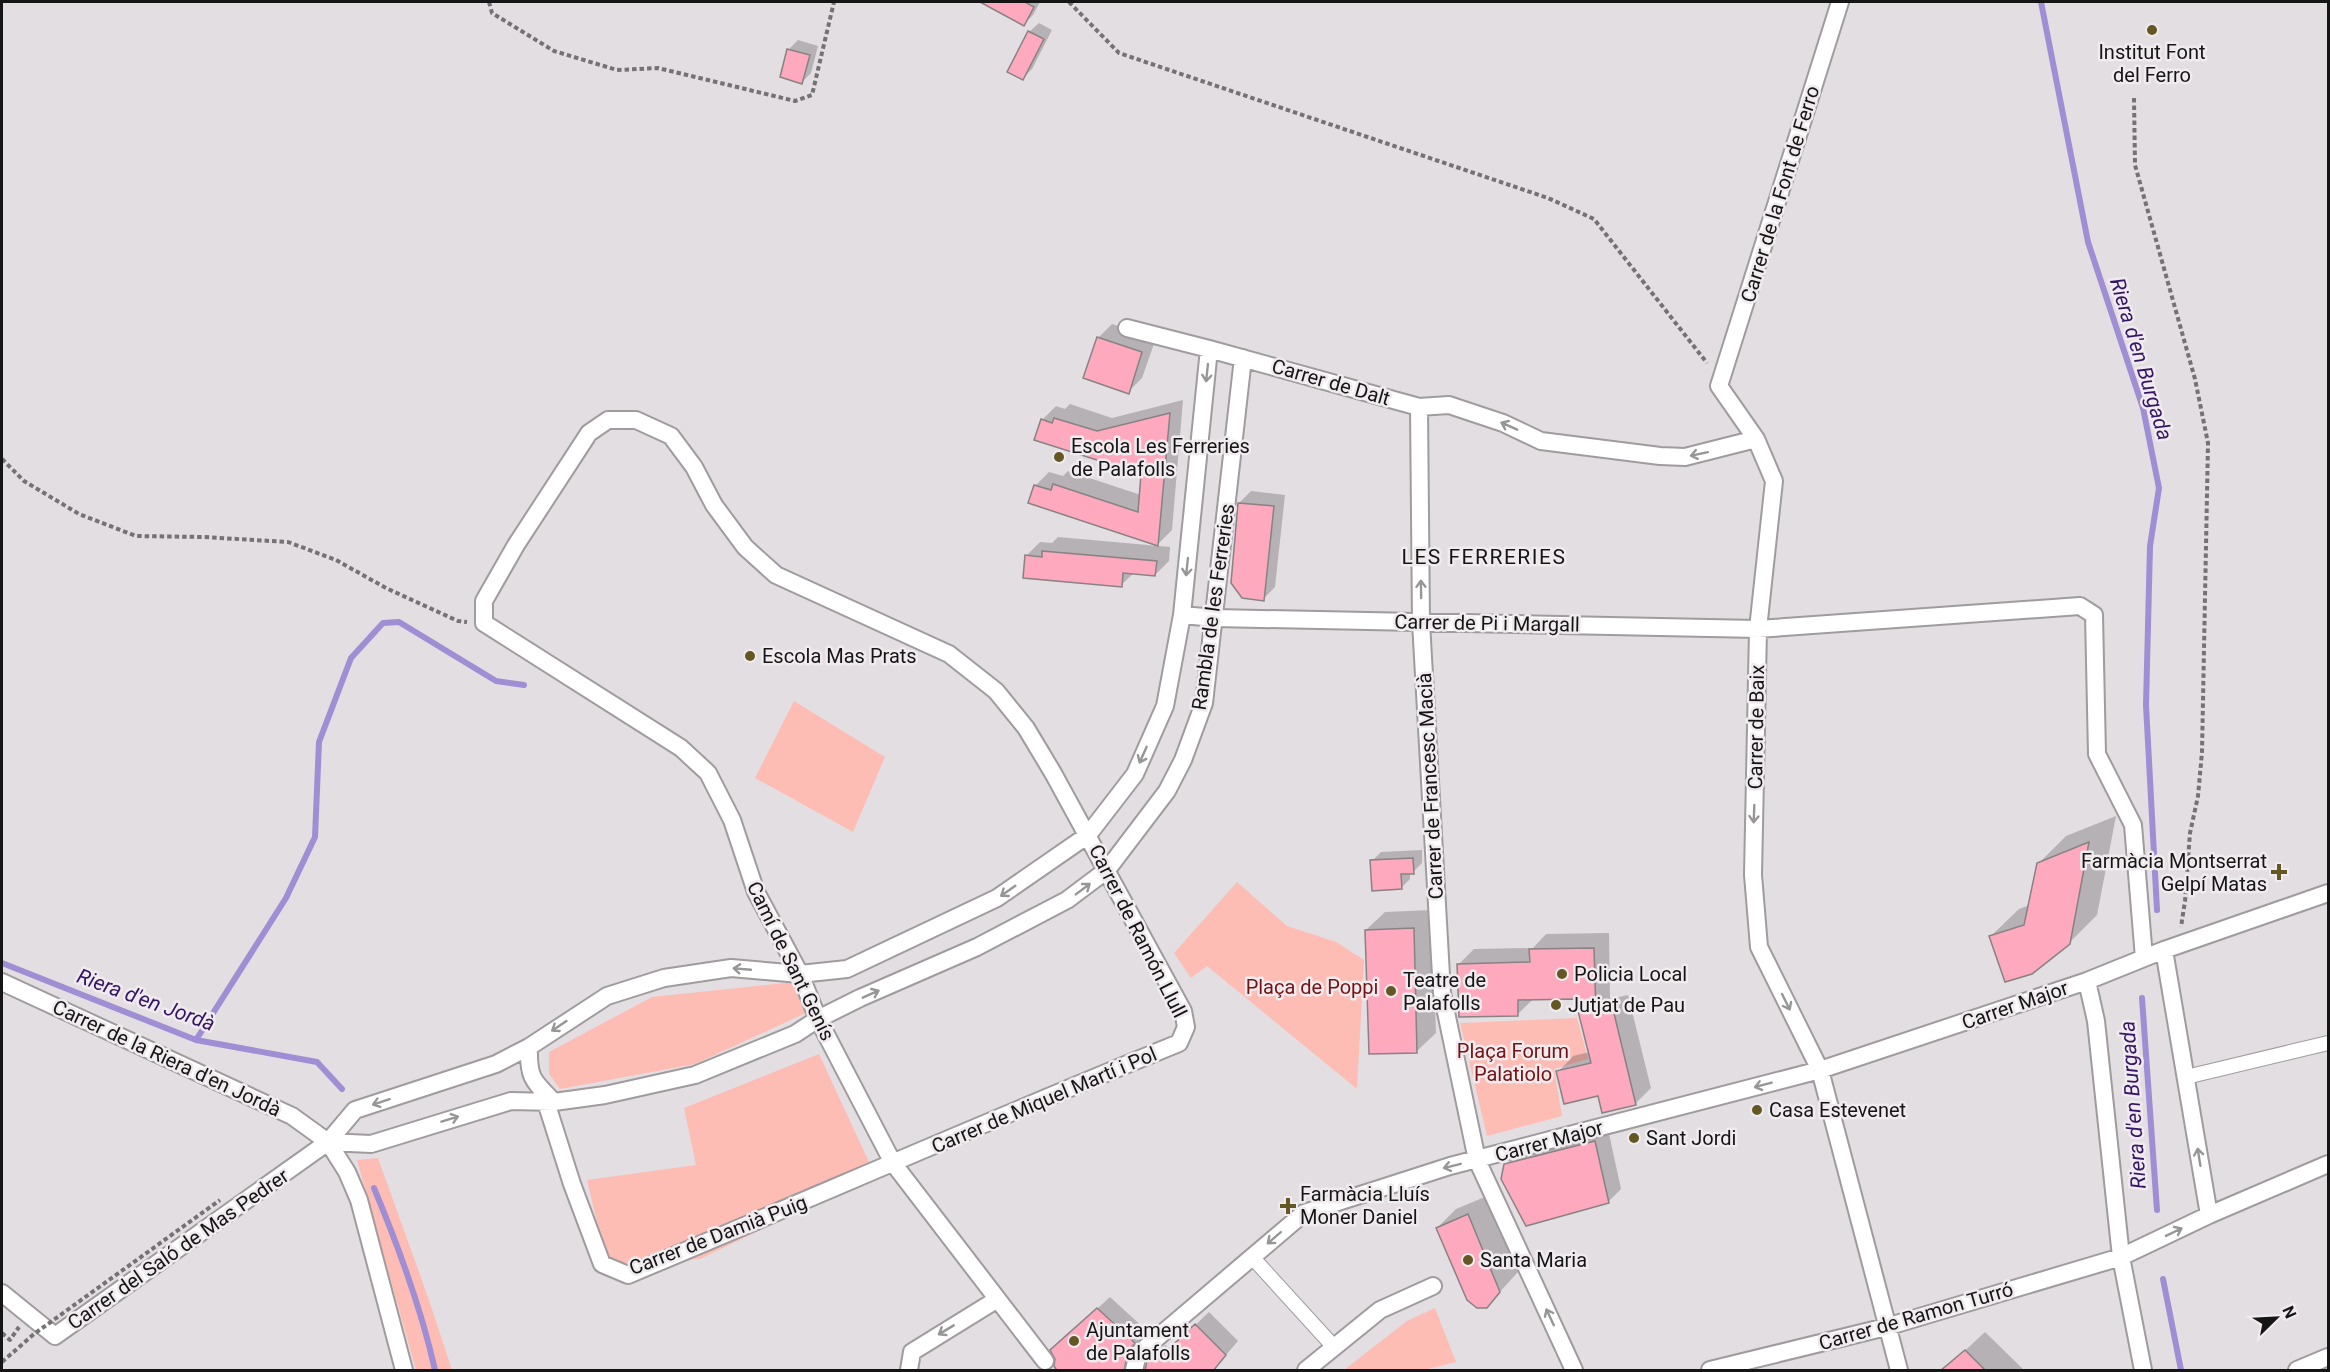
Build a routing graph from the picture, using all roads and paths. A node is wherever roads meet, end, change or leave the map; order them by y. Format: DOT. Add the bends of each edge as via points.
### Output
graph roads {
  1 [pos="489,2"];
  2 [pos="834,2"];
  3 [pos="1069,2"];
  4 [pos="1840,2"];
  5 [pos="2134,98"];
  6 [pos="1127,328"];
  7 [pos="1209,349"];
  8 [pos="1243,358"];
  9 [pos="1720,383"];
  10 [pos="1419,407"];
  11 [pos="1756,439"];
  12 [pos="2,459"];
  13 [pos="1182,615"];
  14 [pos="1215,618"];
  15 [pos="1421,622"];
  16 [pos="484,623"];
  17 [pos="1758,629"];
  18 [pos="1088,835"];
  19 [pos="1107,870"];
  20 [pos="2328,893"];
  21 [pos="2171,948"];
  22 [pos="2144,958"];
  23 [pos="800,974"];
  24 [pos="2087,981"];
  25 [pos="2,982"];
  26 [pos="818,1019"];
  27 [pos="1186,1027"];
  28 [pos="2328,1043"];
  29 [pos="530,1047"];
  30 [pos="1820,1070"];
  31 [pos="2186,1077"];
  32 [pos="550,1102"];
  33 [pos="328,1142"];
  34 [pos="1477,1160"];
  35 [pos="893,1163"];
  36 [pos="2328,1164"];
  37 [pos="220,1200"];
  38 [pos="2209,1215"];
  39 [pos="1252,1257"];
  40 [pos="2121,1257"];
  41 [pos="1433,1286"];
  42 [pos="2,1293"];
  43 [pos="996,1300"];
  44 [pos="1886,1328"];
  45 [pos="1334,1347"];
  46 [pos="2328,1357"];
  47 [pos="1045,1361"];
  48 [pos="2,1362"];
  49 [pos="404,1371"];
  50 [pos="909,1371"];
  51 [pos="1134,1371"];
  52 [pos="1306,1371"];
  53 [pos="1574,1371"];
  54 [pos="1710,1371"];
  55 [pos="1899,1371"];
  56 [pos="2143,1371"];
  57 [pos="2297,1371"];
  1 -- 2 [label="path" via="492,13 554,51 617,70 658,68 795,101 812,95"];
  3 -- 9 [label="path" via="1119,53 1548,198 1594,219"];
  4 -- 9 [label="street, Carrer de la Font de Ferro"];
  5 -- 21 [label="path" via="2134,165 2195,379 2208,443 2202,752 2190,833 2186,901"];
  6 -- 7 [label="street"];
  7 -- 8 [label="street"];
  7 -- 13 [label="street, Rambla de les Ferreries, one-way"];
  8 -- 10 [label="street, Carrer de Dalt"];
  8 -- 14 [label="street, Rambla de les Ferreries"];
  9 -- 11 [label="street, Carrer de Baix"];
  11 -- 10 [label="street, Carrer de Dalt, one-way" via="1685,457 1660,456 1541,441 1449,405"];
  15 -- 10 [label="street, Carrer de Francesc Macià, one-way"];
  11 -- 17 [label="street, Carrer de Baix" via="1774,481"];
  12 -- 16 [label="path" via="24,481 79,514 136,536 288,542 336,560 458,621"];
  13 -- 14 [label="street, Carrer de Pi i Margall"];
  13 -- 18 [label="street, Rambla de les Ferreries, one-way" via="1165,706 1135,774"];
  14 -- 15 [label="street, Carrer de Pi i Margall"];
  14 -- 19 [label="street, Rambla de les Ferreries" via="1204,704 1183,760 1167,791"];
  15 -- 17 [label="street, Carrer de Pi i Margall"];
  15 -- 34 [label="street, Carrer de Francesc Macià" via="1442,993"];
  16 -- 18 [label="street, Carrer de Ramón Llull" via="484,601 589,433 608,420 636,420 671,436 745,547 776,575 949,654 996,691 1026,728"];
  16 -- 23 [label="street, Camí de Sant Genís" via="681,748 708,773 732,820 756,892"];
  17 -- 22 [label="street, Carrer de Pi i Margall" via="2080,606 2094,615 2097,754 2133,825"];
  17 -- 30 [label="street, Carrer de Baix, one-way" via="1753,875 1759,947"];
  18 -- 19 [label="street, Carrer de Ramón Llull"];
  18 -- 23 [label="street, Rambla de les Ferreries, one-way" via="996,898 900,946 847,969"];
  26 -- 19 [label="street, Rambla de les Ferreries, one-way" via="977,947 1067,900"];
  19 -- 27 [label="street, Carrer de Ramón Llull" via="1183,1011"];
  20 -- 21 [label="street, Carrer Major"];
  21 -- 22 [label="street, Carrer Major"];
  21 -- 31 [label="street"];
  22 -- 24 [label="street, Carrer Major"];
  23 -- 26 [label="street, Camí de Sant Genís"];
  23 -- 29 [label="street, Carrer del Saló de Mas Pedrer, one-way" via="731,968 664,978 607,996"];
  24 -- 30 [label="street, Carrer Major"];
  24 -- 40 [label="street" via="2096,1021"];
  25 -- 33 [label="street, Carrer de la Riera d'en Jordà" via="292,1116"];
  26 -- 32 [label="street" via="795,1034 695,1075 605,1095"];
  26 -- 35 [label="street, Camí de Sant Genís"];
  27 -- 35 [label="street, Carrer de Miquel Martí i Pol" via="1179,1043"];
  28 -- 31 [label="street"];
  29 -- 32 [label="street" via="528,1068"];
  29 -- 33 [label="street, Carrer del Saló de Mas Pedrer, one-way" via="496,1064 355,1110"];
  30 -- 34 [label="street, Carrer Major, one-way"];
  30 -- 44 [label="street, Carrer de Baix"];
  38 -- 31 [label="street, one-way"];
  33 -- 32 [label="street, one-way" via="371,1144 511,1101"];
  32 -- 35 [label="street, Carrer de Damià Puig" via="572,1184 602,1264 628,1275"];
  33 -- 42 [label="street, Carrer del Saló de Mas Pedrer" via="55,1336"];
  33 -- 49 [label="street" via="359,1200"];
  34 -- 39 [label="street, Carrer Major, one-way" via="1304,1213"];
  53 -- 34 [label="street, Carrer de Francesc Macià, one-way"];
  35 -- 43 [label="street, Camí de Sant Genís"];
  36 -- 38 [label="street, Carrer de Ramon Turró"];
  37 -- 48 [label="path, bridge"];
  40 -- 38 [label="street, Carrer de Ramon Turró, one-way"];
  39 -- 45 [label="street"];
  39 -- 51 [label="street, Carrer Major" via="1138,1354"];
  40 -- 44 [label="street, Carrer de Ramon Turró"];
  40 -- 56 [label="street"];
  41 -- 45 [label="street" via="1380,1310"];
  43 -- 47 [label="street, Camí de Sant Genís"];
  43 -- 50 [label="street, one-way" via="912,1352"];
  44 -- 54 [label="street, Carrer de Ramon Turró"];
  44 -- 55 [label="street, Carrer de Baix"];
  45 -- 52 [label="street"];
  46 -- 57 [label="street"];
}
